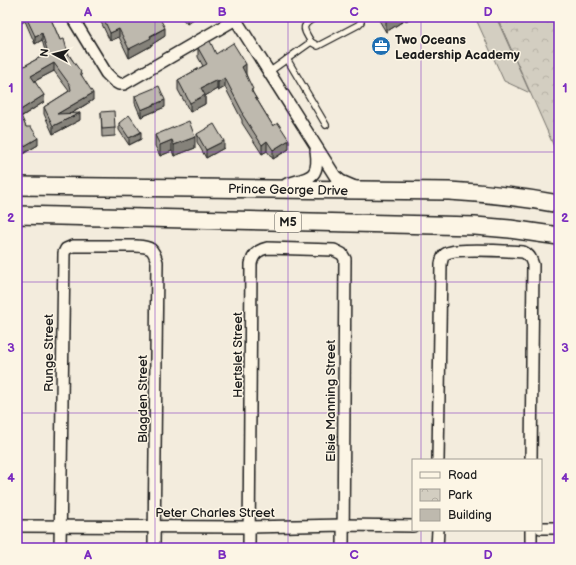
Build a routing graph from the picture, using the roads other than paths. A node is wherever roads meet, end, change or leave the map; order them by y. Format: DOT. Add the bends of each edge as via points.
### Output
graph roads {
  1 [pos="72,17"];
  2 [pos="316,17"];
  3 [pos="361,17"];
  4 [pos="235,18"];
  5 [pos="311,42"];
  6 [pos="287,59"];
  7 [pos="269,72"];
  8 [pos="326,125"];
  9 [pos="316,147"];
  10 [pos="17,186"];
  11 [pos="271,189"];
  12 [pos="369,190"];
  13 [pos="559,204"];
  14 [pos="17,216"];
  15 [pos="559,236"];
  16 [pos="154,252"];
  17 [pos="342,254"];
  18 [pos="438,459"];
  19 [pos="531,459"];
  20 [pos="344,525"];
  21 [pos="17,526"];
  22 [pos="155,526"];
  23 [pos="412,526"];
  24 [pos="60,527"];
  25 [pos="249,528"];
  26 [pos="542,528"];
  27 [pos="559,528"];
  28 [pos="438,531"];
  29 [pos="531,531"];
  30 [pos="60,548"];
  31 [pos="154,548"];
  32 [pos="249,548"];
  33 [pos="343,548"];
  34 [pos="437,548"];
  35 [pos="531,548"];
  1 -- 4 [label="street" via="106,74 118,84 124,84"];
  2 -- 5 [label="lane" via="304,25"];
  3 -- 5 [label="lane" via="358,25 321,45"];
  4 -- 7 [label="street"];
  5 -- 6 [label="lane"];
  6 -- 7 [label="lane"];
  6 -- 8 [label="lane"];
  7 -- 9 [label="street"];
  9 -- 11 [label="street" via="318,164 312,175 304,180"];
  9 -- 12 [label="street" via="341,181"];
  10 -- 11 [label="main road, Prince George Drive"];
  11 -- 12 [label="main road, Prince George Drive"];
  12 -- 13 [label="main road, Prince George Drive" via="482,192"];
  14 -- 15 [label="main road, M5" via="475,226"];
  16 -- 22 [label="street, Blagden Street" via="157,262"];
  16 -- 24 [label="street, Runge Street" via="142,246 73,246 64,253"];
  17 -- 20 [label="street, Elsie Manning Street" via="345,258"];
  17 -- 25 [label="street, Hertslet Street" via="334,250 268,248 255,253 252,259"];
  18 -- 19 [label="street" via="442,257 449,252 470,251 513,252 531,257"];
  20 -- 23 [label="street, Peter Charles Street"];
  20 -- 25 [label="street, Peter Charles Street"];
  20 -- 33 [label="street, Elsie Manning Street"];
  21 -- 24 [label="street, Peter Charles Street"];
  22 -- 24 [label="street, Peter Charles Street"];
  22 -- 25 [label="street, Peter Charles Street"];
  22 -- 31 [label="street, Blagden Street"];
  24 -- 30 [label="street, Runge Street"];
  25 -- 32 [label="street, Hertslet Street"];
  26 -- 27 [label="street"];
  28 -- 34 [label="street"];
  29 -- 35 [label="street"];
}
